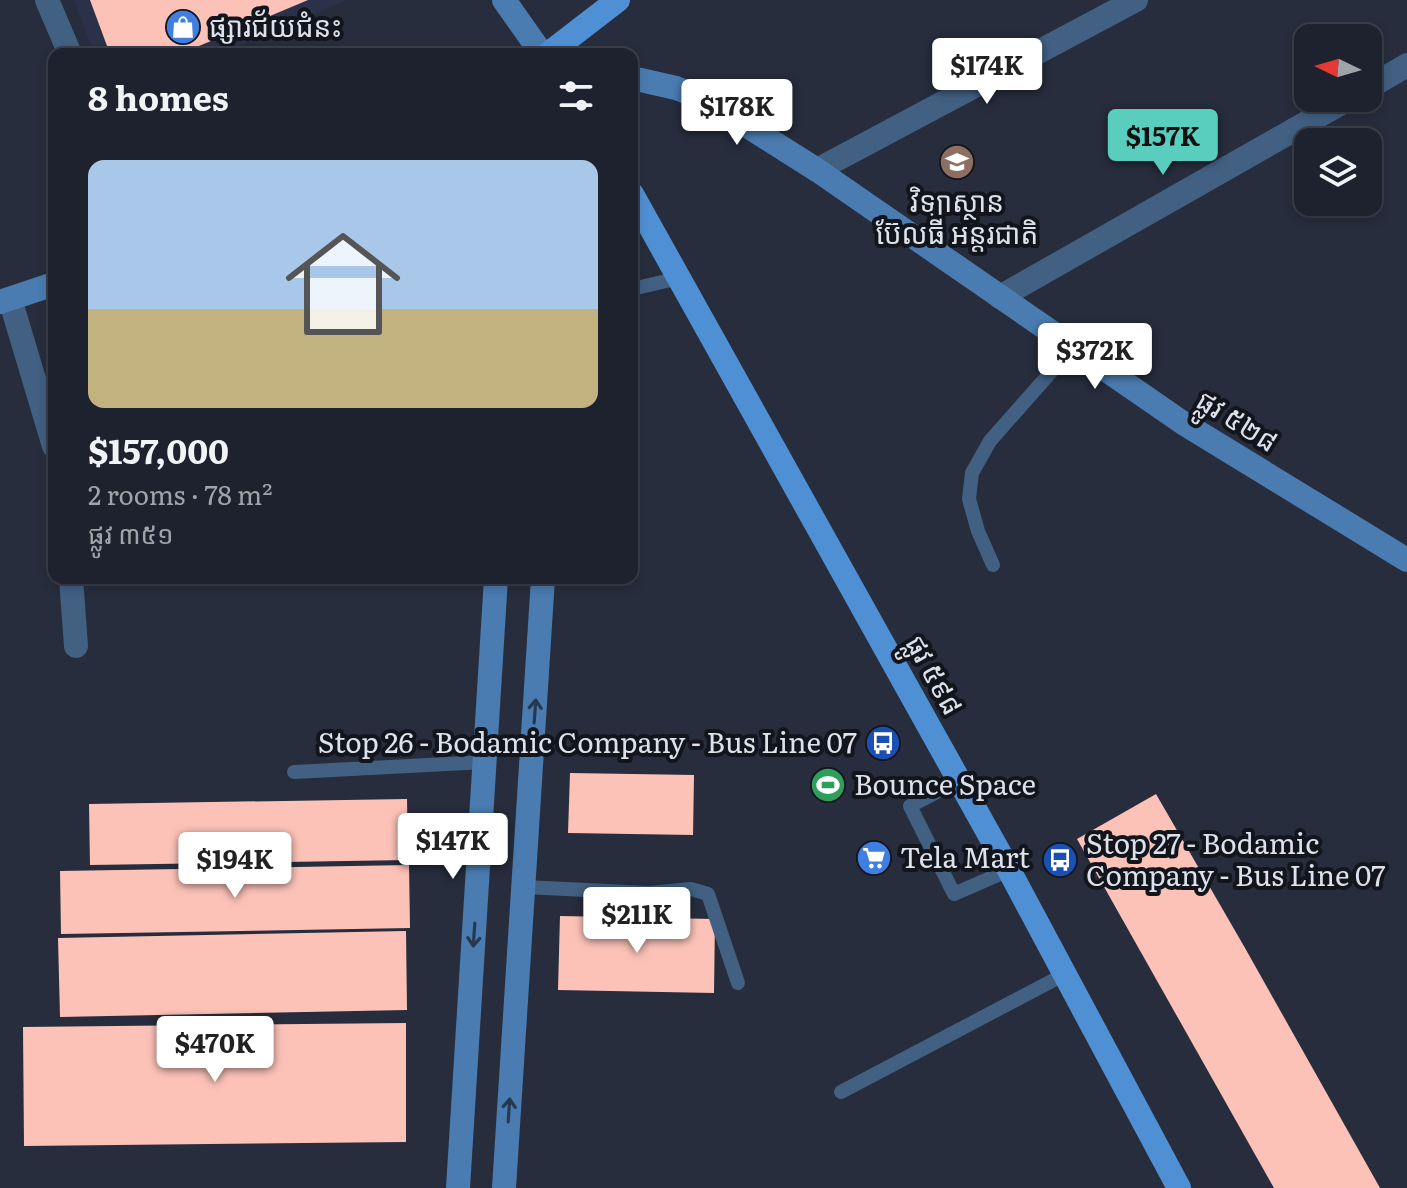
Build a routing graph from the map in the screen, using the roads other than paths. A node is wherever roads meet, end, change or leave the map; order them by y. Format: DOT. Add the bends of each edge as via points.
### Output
graph roads {
  1 [pos="47,0"];
  2 [pos="504,0"];
  3 [pos="618,0"];
  4 [pos="1136,0"];
  5 [pos="67,48"];
  6 [pos="540,48"];
  7 [pos="553,48"];
  8 [pos="1407,65"];
  9 [pos="638,79"];
  10 [pos="1382,80"];
  11 [pos="1325,112"];
  12 [pos="817,170"];
  13 [pos="638,205"];
  14 [pos="679,278"];
  15 [pos="48,286"];
  16 [pos="638,288"];
  17 [pos="1000,297"];
  18 [pos="5,301"];
  19 [pos="1073,347"];
  20 [pos="48,428"];
  21 [pos="1407,560"];
  22 [pos="993,565"];
  23 [pos="71,584"];
  24 [pos="496,584"];
  25 [pos="543,584"];
  26 [pos="76,646"];
  27 [pos="485,762"];
  28 [pos="294,772"];
  29 [pos="958,781"];
  30 [pos="1009,870"];
  31 [pos="524,887"];
  32 [pos="1065,974"];
  33 [pos="738,983"];
  34 [pos="841,1092"];
  35 [pos="458,1188"];
  36 [pos="504,1188"];
  37 [pos="1179,1188"];
  1 -- 5 [label="street"];
  2 -- 6 [label="main road"];
  3 -- 7 [label="main road"];
  4 -- 12 [label="street"];
  8 -- 10 [label="street"];
  9 -- 12 [label="main road, ផ្លូវ ៥២៨" via="708,101"];
  11 -- 17 [label="street"];
  12 -- 17 [label="main road, ផ្លូវ ៥២៨"];
  13 -- 14 [label="main road, ផ្លូវ ៥៩៨"];
  14 -- 16 [label="lane"];
  14 -- 29 [label="main road, ផ្លូវ ៥៩៨"];
  15 -- 18 [label="main road"];
  17 -- 19 [label="main road, ផ្លូវ ៥២៨"];
  18 -- 20 [label="street"];
  19 -- 21 [label="main road, ផ្លូវ ៥២៨" via="1183,423"];
  19 -- 22 [label="lane" via="990,441 972,473 969,499"];
  23 -- 26 [label="street"];
  24 -- 27 [label="main road"];
  31 -- 25 [label="main road, one-way"];
  27 -- 28 [label="lane"];
  27 -- 35 [label="main road, one-way"];
  29 -- 30 [label="main road, ផ្លូវ ៥៩៨"];
  29 -- 30 [label="lane" via="910,806 954,894"];
  30 -- 32 [label="main road, ផ្លូវ ៥៩៨"];
  31 -- 33 [label="lane" via="649,893 691,889 708,894"];
  36 -- 31 [label="main road, one-way"];
  32 -- 34 [label="lane"];
  32 -- 37 [label="main road, ផ្លូវ ៥៩៨"];
}
